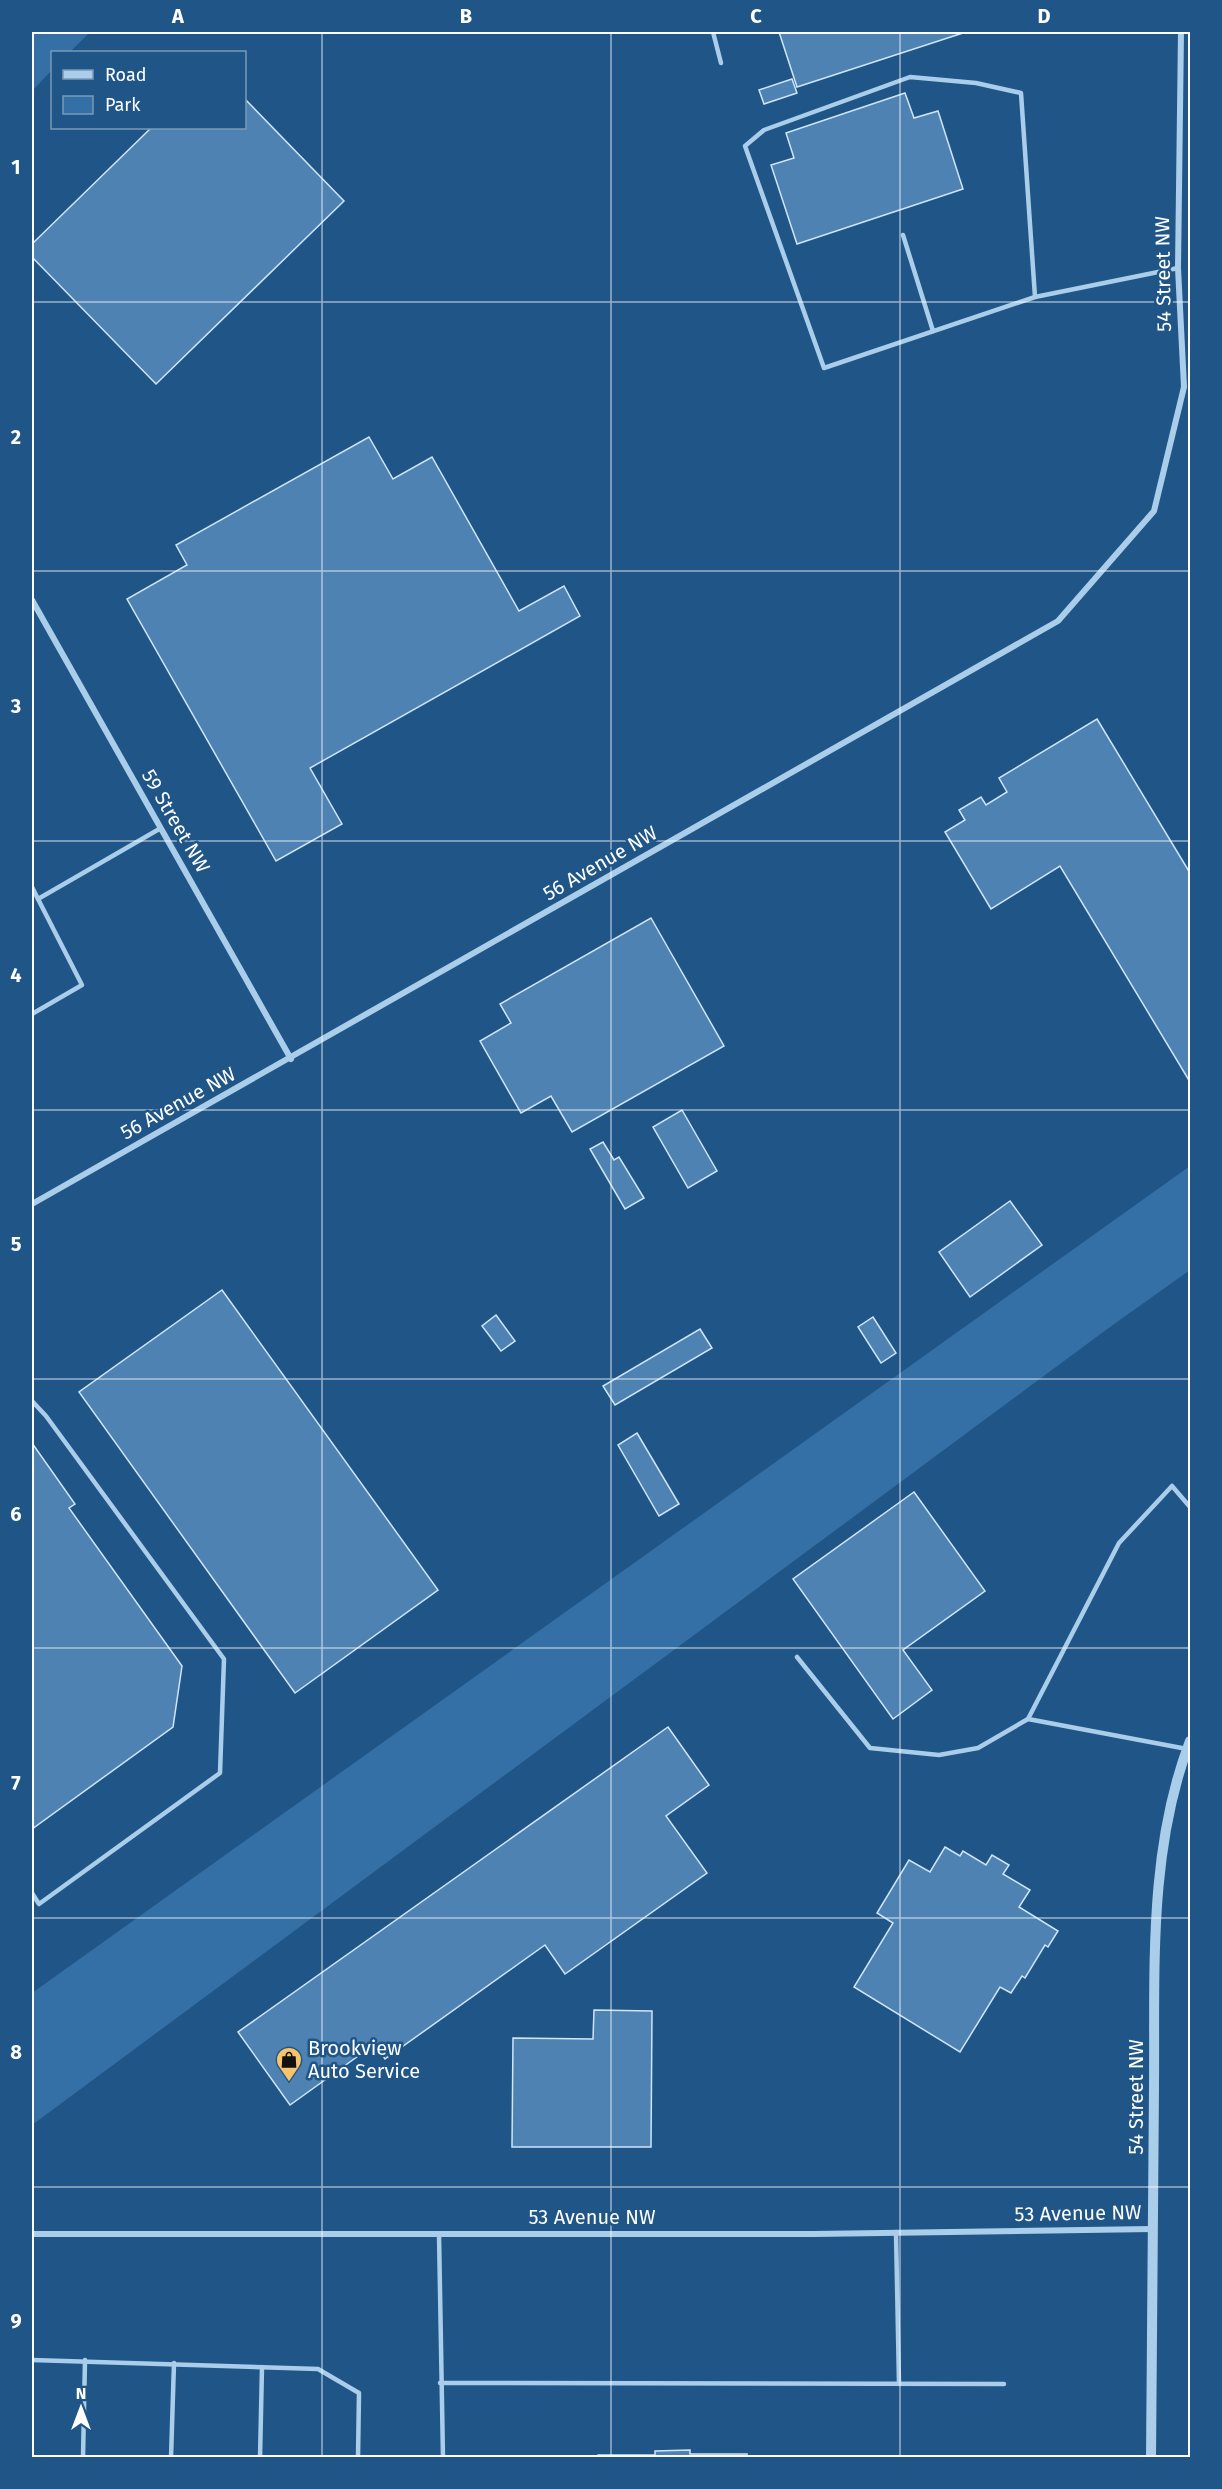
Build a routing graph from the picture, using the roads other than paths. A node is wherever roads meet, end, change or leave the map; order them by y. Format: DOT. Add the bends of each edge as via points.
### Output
graph roads {
  1 [pos="713,32"];
  2 [pos="1181,32"];
  3 [pos="721,63"];
  4 [pos="903,235"];
  5 [pos="1178,268"];
  6 [pos="1035,297"];
  7 [pos="933,331"];
  8 [pos="1154,511"];
  9 [pos="32,600"];
  10 [pos="160,828"];
  11 [pos="32,887"];
  12 [pos="38,898"];
  13 [pos="32,1014"];
  14 [pos="291,1059"];
  15 [pos="32,1204"];
  16 [pos="32,1401"];
  17 [pos="1191,1507"];
  18 [pos="798,1658"];
  19 [pos="1028,1719"];
  20 [pos="1189,1745"];
  21 [pos="32,1893"];
  22 [pos="1153,2229"];
  23 [pos="896,2232"];
  24 [pos="32,2234"];
  25 [pos="439,2234"];
  26 [pos="32,2360"];
  27 [pos="85,2360"];
  28 [pos="174,2363"];
  29 [pos="262,2367"];
  30 [pos="440,2383"];
  31 [pos="899,2384"];
  32 [pos="1004,2384"];
  33 [pos="83,2457"];
  34 [pos="171,2457"];
  35 [pos="260,2457"];
  36 [pos="358,2457"];
  37 [pos="443,2457"];
  38 [pos="1152,2457"];
  1 -- 3 [label="lane"];
  2 -- 5 [label="street, 54 Street NW"];
  4 -- 7 [label="lane"];
  5 -- 6 [label="lane"];
  5 -- 8 [label="street, 54 Street NW" via="1184,387"];
  6 -- 7 [label="lane"];
  6 -- 7 [label="lane" via="1021,93 975,83 910,77 764,130 745,146 824,368"];
  8 -- 14 [label="street, 56 Avenue NW" via="1058,621"];
  9 -- 10 [label="street, 59 Street NW"];
  10 -- 12 [label="lane"];
  10 -- 14 [label="street, 59 Street NW"];
  11 -- 12 [label="lane"];
  12 -- 13 [label="lane" via="82,986"];
  14 -- 15 [label="street, 56 Avenue NW"];
  16 -- 21 [label="lane" via="224,1659 220,1773 39,1904"];
  17 -- 19 [label="lane" via="1172,1486 1119,1544"];
  18 -- 19 [label="lane" via="870,1748 939,1755 978,1748"];
  19 -- 20 [label="lane"];
  20 -- 22 [label="street, 54 Street NW" via="1176,1778 1160,1863 1155,1955"];
  22 -- 23 [label="street, 53 Avenue NW"];
  22 -- 38 [label="street, 54 Street NW"];
  23 -- 25 [label="street, 53 Avenue NW"];
  23 -- 31 [label="lane"];
  24 -- 25 [label="street, 53 Avenue NW"];
  25 -- 30 [label="lane"];
  26 -- 27 [label="lane"];
  27 -- 28 [label="lane"];
  27 -- 33 [label="lane"];
  28 -- 29 [label="lane"];
  28 -- 34 [label="lane"];
  29 -- 35 [label="lane"];
  29 -- 36 [label="lane" via="318,2369 359,2393"];
  30 -- 31 [label="lane"];
  30 -- 37 [label="lane"];
  31 -- 32 [label="lane"];
}
